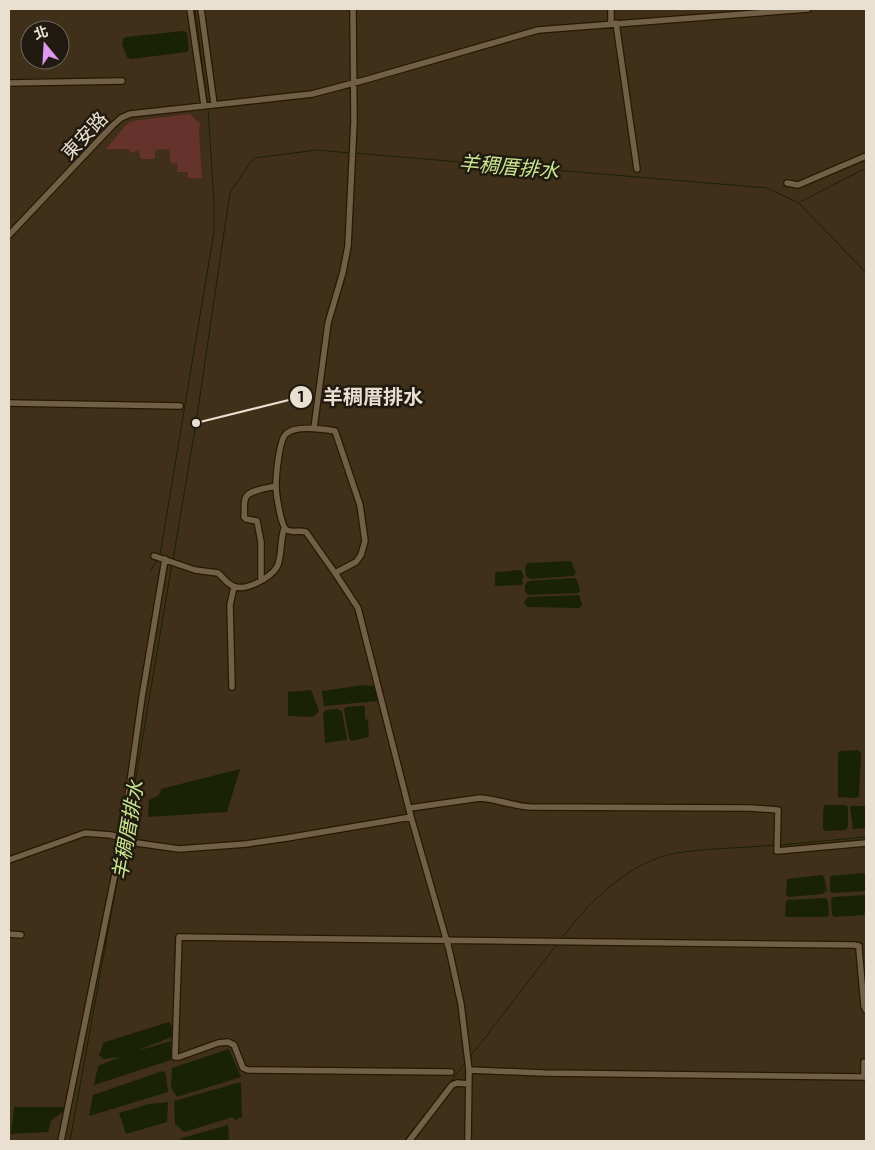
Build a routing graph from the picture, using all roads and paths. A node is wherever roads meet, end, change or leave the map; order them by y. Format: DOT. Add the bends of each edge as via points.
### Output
graph roads {
  1 [pos="190,9"];
  2 [pos="201,9"];
  3 [pos="353,9"];
  4 [pos="611,9"];
  5 [pos="808,9"];
  6 [pos="614,24"];
  7 [pos="122,81"];
  8 [pos="9,83"];
  9 [pos="353,83"];
  10 [pos="209,104"];
  11 [pos="866,156"];
  12 [pos="637,169"];
  13 [pos="787,183"];
  14 [pos="9,235"];
  15 [pos="9,403"];
  16 [pos="180,406"];
  17 [pos="314,428"];
  18 [pos="276,486"];
  19 [pos="284,529"];
  20 [pos="154,556"];
  21 [pos="165,559"];
  22 [pos="336,573"];
  23 [pos="261,580"];
  24 [pos="234,587"];
  25 [pos="232,687"];
  26 [pos="410,808"];
  27 [pos="411,817"];
  28 [pos="123,839"];
  29 [pos="866,843"];
  30 [pos="9,860"];
  31 [pos="9,934"];
  32 [pos="21,934"];
  33 [pos="447,939"];
  34 [pos="866,1010"];
  35 [pos="866,1062"];
  36 [pos="468,1068"];
  37 [pos="452,1072"];
  38 [pos="469,1084"];
  39 [pos="61,1141"];
  40 [pos="408,1141"];
  41 [pos="468,1141"];
  1 -- 10 [label="street"];
  2 -- 10 [label="street"];
  3 -- 9 [label="street"];
  4 -- 6 [label="street"];
  5 -- 6 [label="street, 東安路"];
  6 -- 9 [label="street, 東安路" via="526,33"];
  6 -- 12 [label="street"];
  7 -- 8 [label="street"];
  9 -- 10 [label="street, 東安路" via="312,94"];
  9 -- 17 [label="street" via="348,246 328,323"];
  10 -- 14 [label="street, 東安路" via="130,114 121,118"];
  11 -- 13 [label="street" via="798,185"];
  15 -- 16 [label="street"];
  17 -- 18 [label="street" via="285,434"];
  17 -- 22 [label="street" via="335,431 360,505 365,541 361,555 356,562"];
  18 -- 19 [label="street"];
  18 -- 23 [label="street" via="252,493 245,499 244,517 257,520 260,534"];
  19 -- 22 [label="street" via="306,532"];
  19 -- 23 [label="street" via="277,566"];
  20 -- 21 [label="street"];
  21 -- 24 [label="street" via="195,570 218,573"];
  21 -- 28 [label="street" via="140,707"];
  22 -- 26 [label="street" via="358,608"];
  23 -- 24 [label="street" via="245,588"];
  24 -- 25 [label="street" via="230,605"];
  26 -- 27 [label="street"];
  26 -- 29 [label="street" via="491,798 530,807 778,810 777,850"];
  27 -- 28 [label="street" via="246,844 179,849"];
  27 -- 33 [label="street"];
  28 -- 30 [label="street" via="85,833"];
  28 -- 39 [label="street"];
  31 -- 32 [label="street"];
  33 -- 34 [label="street" via="858,946"];
  33 -- 36 [label="street" via="461,1004"];
  33 -- 37 [label="street" via="179,937 174,1054 179,1057 228,1042 234,1045 243,1068 248,1070"];
  35 -- 36 [label="street" via="864,1077 544,1073"];
  36 -- 38 [label="street"];
  38 -- 40 [label="street" via="452,1085"];
  38 -- 41 [label="street"];
}
